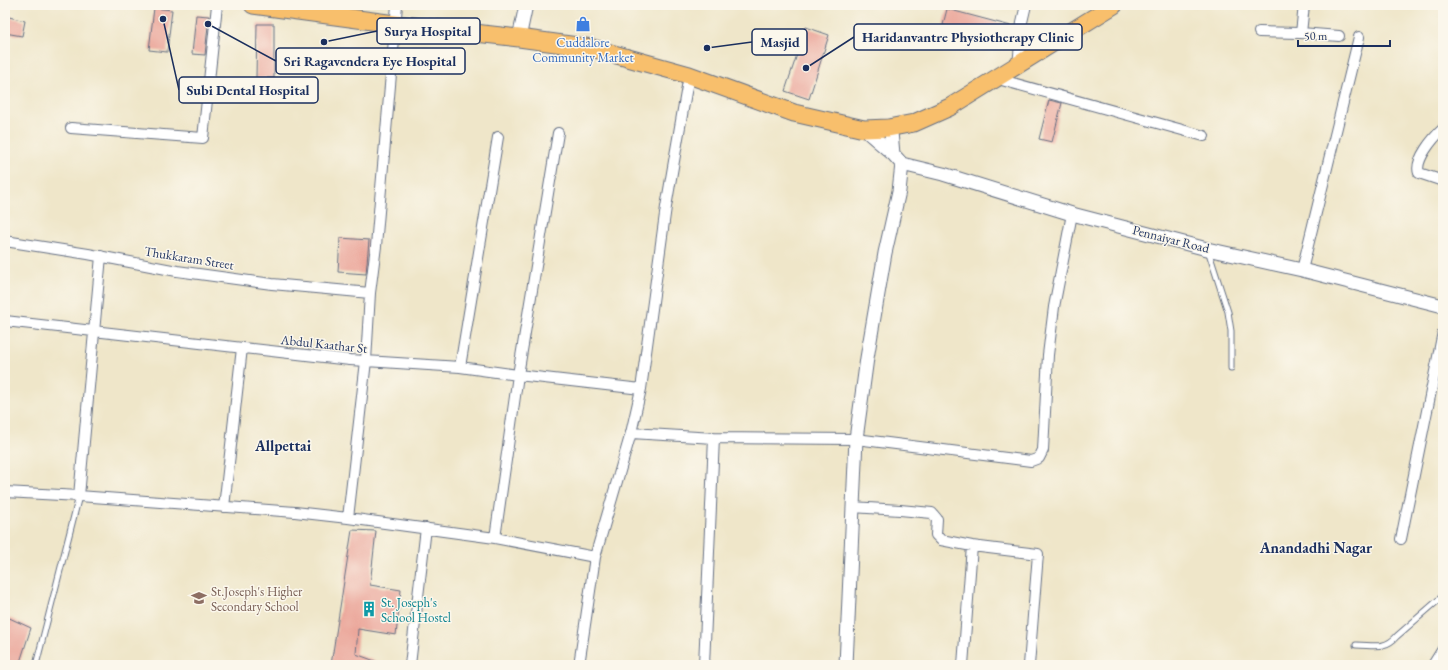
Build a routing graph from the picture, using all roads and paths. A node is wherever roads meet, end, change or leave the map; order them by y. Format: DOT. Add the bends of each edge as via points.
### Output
graph roads {
  1 [pos="218,5"];
  2 [pos="253,5"];
  3 [pos="397,5"];
  4 [pos="526,5"];
  5 [pos="1026,5"];
  6 [pos="1114,5"];
  7 [pos="1304,5"];
  8 [pos="395,24"];
  9 [pos="1259,32"];
  10 [pos="1301,33"];
  11 [pos="1339,36"];
  12 [pos="1360,37"];
  13 [pos="519,38"];
  14 [pos="1018,66"];
  15 [pos="689,75"];
  16 [pos="998,79"];
  17 [pos="892,127"];
  18 [pos="71,128"];
  19 [pos="864,129"];
  20 [pos="1443,129"];
  21 [pos="558,133"];
  22 [pos="1204,136"];
  23 [pos="498,137"];
  24 [pos="893,154"];
  25 [pos="902,164"];
  26 [pos="1443,181"];
  27 [pos="1072,214"];
  28 [pos="5,241"];
  29 [pos="1207,249"];
  30 [pos="101,256"];
  31 [pos="1302,270"];
  32 [pos="370,293"];
  33 [pos="1443,306"];
  34 [pos="5,321"];
  35 [pos="95,331"];
  36 [pos="1443,332"];
  37 [pos="242,348"];
  38 [pos="366,361"];
  39 [pos="460,367"];
  40 [pos="1231,368"];
  41 [pos="518,375"];
  42 [pos="641,389"];
  43 [pos="631,433"];
  44 [pos="714,438"];
  45 [pos="856,439"];
  46 [pos="5,492"];
  47 [pos="79,496"];
  48 [pos="224,507"];
  49 [pos="852,507"];
  50 [pos="348,518"];
  51 [pos="426,528"];
  52 [pos="494,538"];
  53 [pos="1400,539"];
  54 [pos="972,546"];
  55 [pos="595,558"];
  56 [pos="1443,596"];
  57 [pos="1356,645"];
  58 [pos="1443,649"];
  59 [pos="36,665"];
  60 [pos="410,665"];
  61 [pos="579,665"];
  62 [pos="704,665"];
  63 [pos="846,665"];
  64 [pos="963,665"];
  65 [pos="1029,665"];
  66 [pos="1433,665"];
  1 -- 18 [label="street" via="203,138"];
  2 -- 8 [label="highway"];
  3 -- 8 [label="street"];
  4 -- 13 [label="street"];
  5 -- 14 [label="street"];
  6 -- 14 [label="highway"];
  7 -- 10 [label="street"];
  8 -- 13 [label="highway"];
  8 -- 32 [label="street"];
  9 -- 10 [label="street"];
  10 -- 11 [label="street"];
  12 -- 31 [label="street"];
  13 -- 15 [label="highway" via="592,48"];
  14 -- 16 [label="highway"];
  15 -- 19 [label="highway" via="794,113"];
  15 -- 42 [label="street" via="666,207"];
  16 -- 17 [label="highway" via="950,107 914,123"];
  16 -- 22 [label="street"];
  17 -- 19 [label="highway"];
  17 -- 24 [label="street"];
  19 -- 24 [label="street"];
  20 -- 26 [label="street" via="1430,143 1417,169 1419,173"];
  21 -- 41 [label="street"];
  23 -- 39 [label="street"];
  24 -- 25 [label="street"];
  25 -- 27 [label="street, Pennaiyar Road"];
  25 -- 45 [label="street" via="867,358"];
  27 -- 29 [label="street, Pennaiyar Road"];
  27 -- 45 [label="street" via="1054,306 1048,355 1043,450 1039,458 1031,461"];
  28 -- 30 [label="street, Thukkaram Street"];
  29 -- 31 [label="street, Pennaiyar Road"];
  29 -- 40 [label="lane" via="1228,312"];
  30 -- 32 [label="street, Thukkaram Street" via="272,284"];
  30 -- 35 [label="street"];
  31 -- 33 [label="street, Pennaiyar Road"];
  32 -- 38 [label="street"];
  34 -- 35 [label="street, Abdul Kaathar St"];
  35 -- 37 [label="street, Abdul Kaathar St"];
  35 -- 47 [label="street"];
  36 -- 53 [label="street"];
  37 -- 38 [label="street, Abdul Kaathar St"];
  37 -- 48 [label="street"];
  38 -- 39 [label="street, Abdul Kaathar St"];
  38 -- 50 [label="street"];
  39 -- 41 [label="street, Abdul Kaathar St"];
  41 -- 42 [label="street, Abdul Kaathar St"];
  41 -- 52 [label="street"];
  42 -- 43 [label="street"];
  43 -- 44 [label="street"];
  43 -- 55 [label="street"];
  44 -- 45 [label="street"];
  44 -- 62 [label="street"];
  45 -- 49 [label="street"];
  46 -- 47 [label="street"];
  47 -- 48 [label="street"];
  47 -- 59 [label="lane"];
  48 -- 50 [label="street"];
  49 -- 54 [label="street" via="932,514 937,519 936,535 941,540"];
  49 -- 63 [label="street"];
  50 -- 51 [label="street"];
  51 -- 52 [label="street"];
  51 -- 60 [label="street"];
  52 -- 55 [label="street"];
  54 -- 64 [label="street"];
  54 -- 65 [label="street" via="1038,554"];
  55 -- 61 [label="street"];
  56 -- 57 [label="lane" via="1392,642 1386,645"];
  58 -- 66 [label="street"];
}
